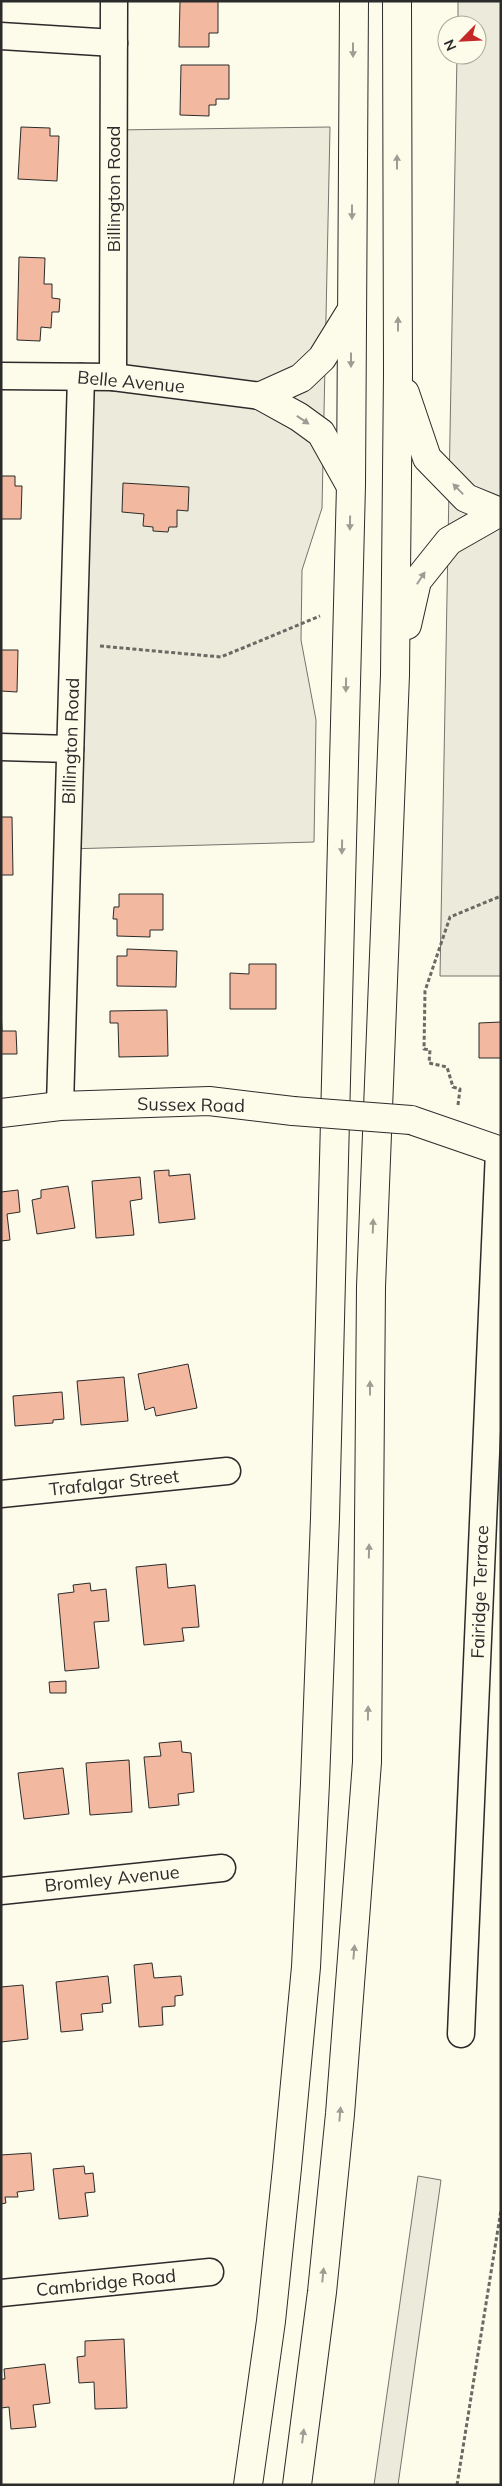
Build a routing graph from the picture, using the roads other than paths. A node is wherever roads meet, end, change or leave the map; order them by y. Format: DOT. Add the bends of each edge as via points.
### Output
graph roads {
  1 [pos="114,1"];
  2 [pos="354,1"];
  3 [pos="397,1"];
  4 [pos="1,36"];
  5 [pos="114,43"];
  6 [pos="351,311"];
  7 [pos="398,373"];
  8 [pos="1,376"];
  9 [pos="81,377"];
  10 [pos="113,377"];
  11 [pos="261,396"];
  12 [pos="351,485"];
  13 [pos="500,512"];
  14 [pos="395,675"];
  15 [pos="1,747"];
  16 [pos="70,748"];
  17 [pos="60,1106"];
  18 [pos="1,1112"];
  19 [pos="500,1151"];
  20 [pos="227,1471"];
  21 [pos="1,1494"];
  22 [pos="222,1868"];
  23 [pos="1,1891"];
  24 [pos="461,2034"];
  25 [pos="210,2272"];
  26 [pos="1,2293"];
  27 [pos="248,2485"];
  28 [pos="296,2485"];
  1 -- 5 [label="street, Billington Road"];
  2 -- 6 [label="main road, one-way"];
  7 -- 3 [label="main road, one-way"];
  4 -- 5 [label="street"];
  5 -- 10 [label="street, Billington Road"];
  6 -- 11 [label="main road" via="322,358 301,378"];
  6 -- 12 [label="main road, one-way"];
  13 -- 7 [label="main road, one-way" via="466,498 427,458"];
  7 -- 14 [label="main road"];
  8 -- 9 [label="street, Belle Avenue"];
  9 -- 10 [label="street, Belle Avenue"];
  9 -- 16 [label="street, Billington Road"];
  10 -- 11 [label="street, Belle Avenue"];
  11 -- 12 [label="main road, one-way" via="300,417 321,433"];
  12 -- 27 [label="main road, one-way" via="325,1518 306,1967 271,2321"];
  14 -- 13 [label="main road, one-way" via="417,581 450,541"];
  28 -- 14 [label="main road, one-way" via="322,2292 340,2114 367,1762 371,1287"];
  15 -- 16 [label="street"];
  16 -- 17 [label="street, Billington Road"];
  17 -- 18 [label="main road, Sussex Road"];
  17 -- 19 [label="main road, Sussex Road, bridge" via="209,1102 411,1120"];
  19 -- 24 [label="street, Fairidge Terrace"];
  20 -- 21 [label="street, Trafalgar Street"];
  22 -- 23 [label="street, Bromley Avenue"];
  25 -- 26 [label="street, Cambridge Road"];
}
